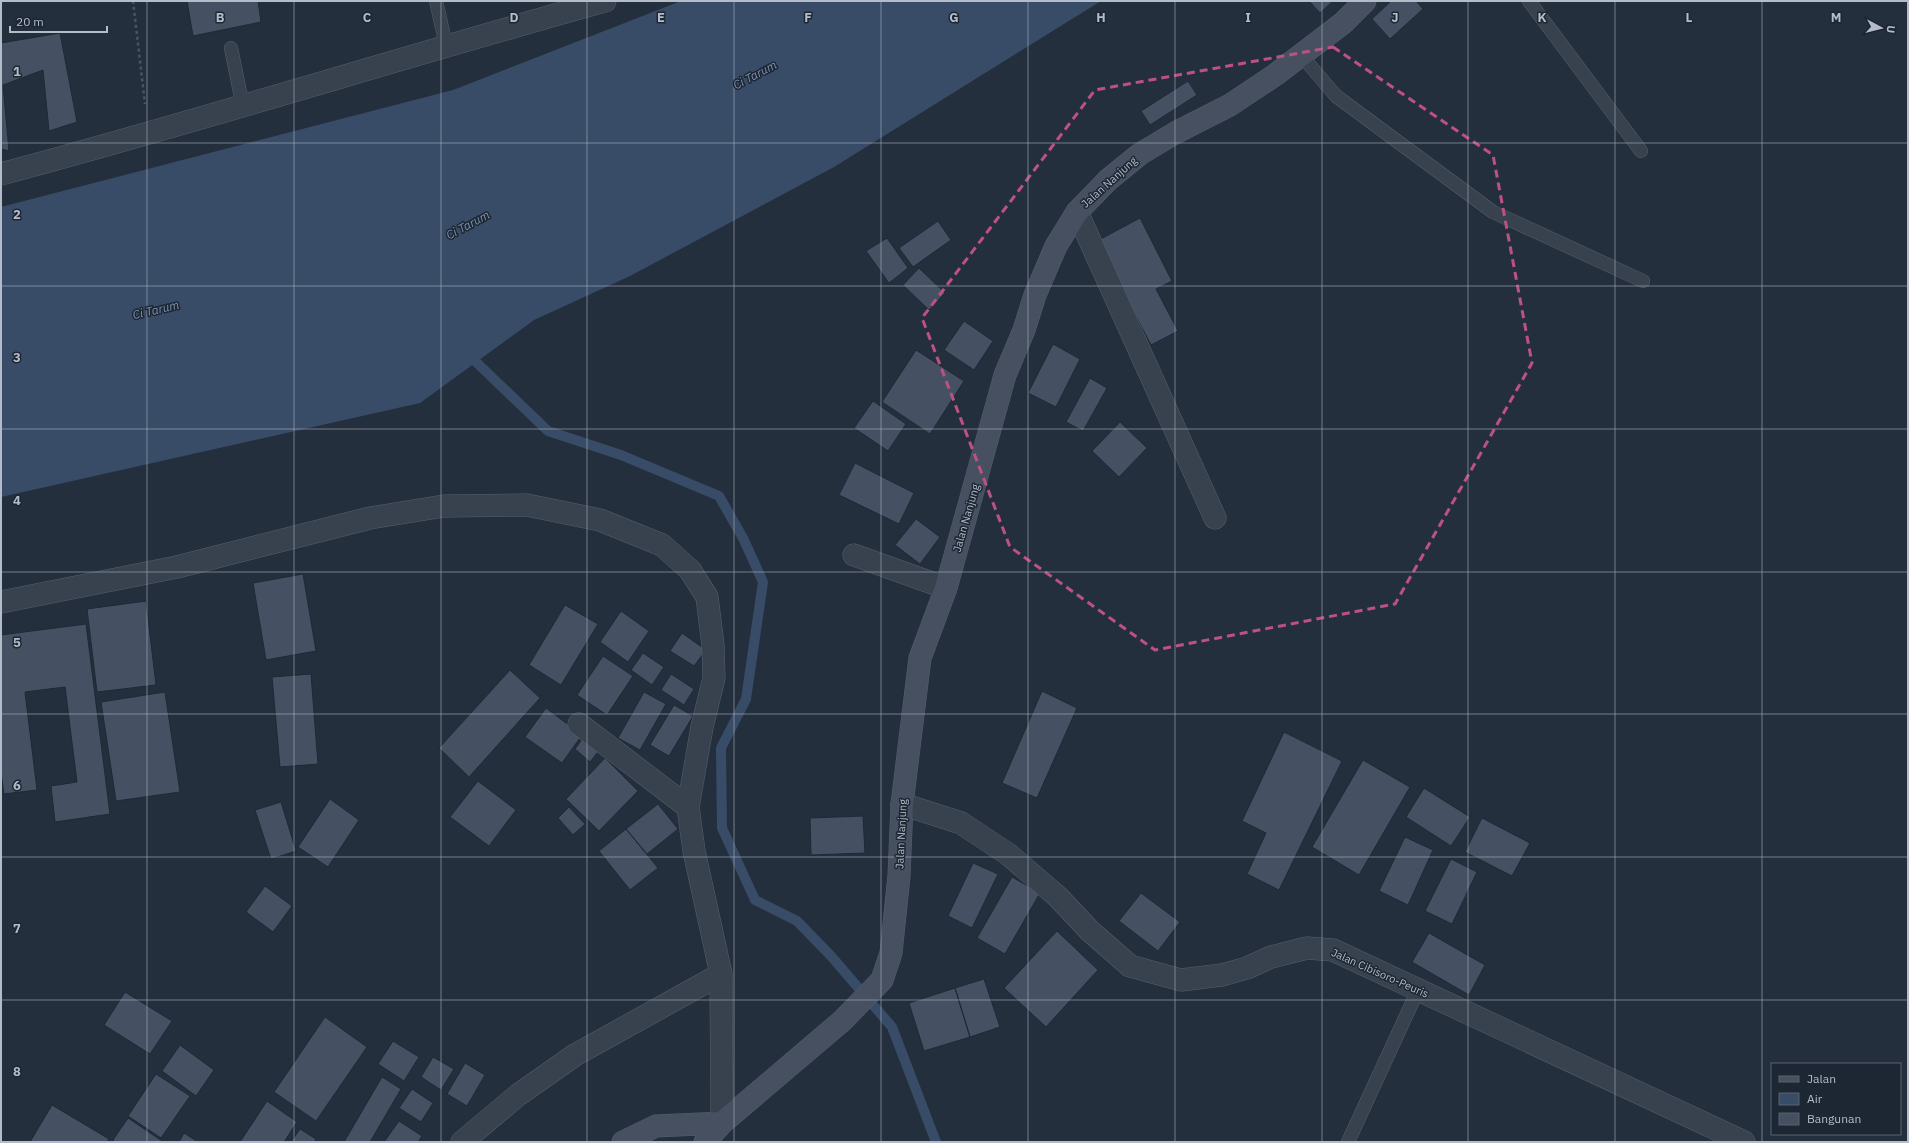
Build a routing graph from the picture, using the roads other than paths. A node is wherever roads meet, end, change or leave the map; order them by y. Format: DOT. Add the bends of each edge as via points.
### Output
graph roads {
  1 [pos="436,1"];
  2 [pos="605,1"];
  3 [pos="1365,1"];
  4 [pos="1529,1"];
  5 [pos="446,45"];
  6 [pos="231,48"];
  7 [pos="1301,55"];
  8 [pos="243,106"];
  9 [pos="1641,151"];
  10 [pos="1,174"];
  11 [pos="1077,212"];
  12 [pos="1643,281"];
  13 [pos="1215,518"];
  14 [pos="854,555"];
  15 [pos="946,588"];
  16 [pos="1,602"];
  17 [pos="579,724"];
  18 [pos="902,804"];
  19 [pos="688,807"];
  20 [pos="721,974"];
  21 [pos="1418,990"];
  22 [pos="720,1132"];
  23 [pos="462,1142"];
  24 [pos="623,1142"];
  25 [pos="705,1142"];
  26 [pos="1348,1142"];
  27 [pos="1744,1142"];
  1 -- 5 [label="lane"];
  2 -- 5 [label="street"];
  3 -- 7 [label="main road, Jalan Nanjung" via="1343,23"];
  4 -- 9 [label="lane"];
  5 -- 8 [label="street"];
  6 -- 8 [label="lane"];
  7 -- 11 [label="main road, Jalan Nanjung" via="1230,105 1140,154 1108,180"];
  7 -- 12 [label="lane" via="1336,96 1493,212"];
  8 -- 10 [label="street"];
  11 -- 13 [label="street"];
  11 -- 15 [label="main road, Jalan Nanjung" via="1056,246 1005,375"];
  14 -- 15 [label="street"];
  15 -- 18 [label="main road, Jalan Nanjung" via="920,658"];
  16 -- 19 [label="street" via="177,567 370,518 444,506 527,505 600,520 662,545 690,570 707,597 714,678 702,727"];
  17 -- 19 [label="street"];
  18 -- 21 [label="street, Jalan Cibisoro-Peuris" via="961,823 1008,854 1058,897 1090,931 1130,966 1181,980 1222,975 1247,968 1271,957 1307,948 1333,950"];
  18 -- 22 [label="main road, Jalan Nanjung" via="899,876 891,954 882,980 842,1021"];
  19 -- 20 [label="street" via="694,851"];
  20 -- 22 [label="street"];
  20 -- 23 [label="street" via="575,1054 518,1095"];
  21 -- 26 [label="lane"];
  21 -- 27 [label="street, Jalan Cibisoro-Peuris"];
  22 -- 24 [label="main road" via="656,1126"];
  22 -- 25 [label="main road, Jalan Nanjung"];
}
